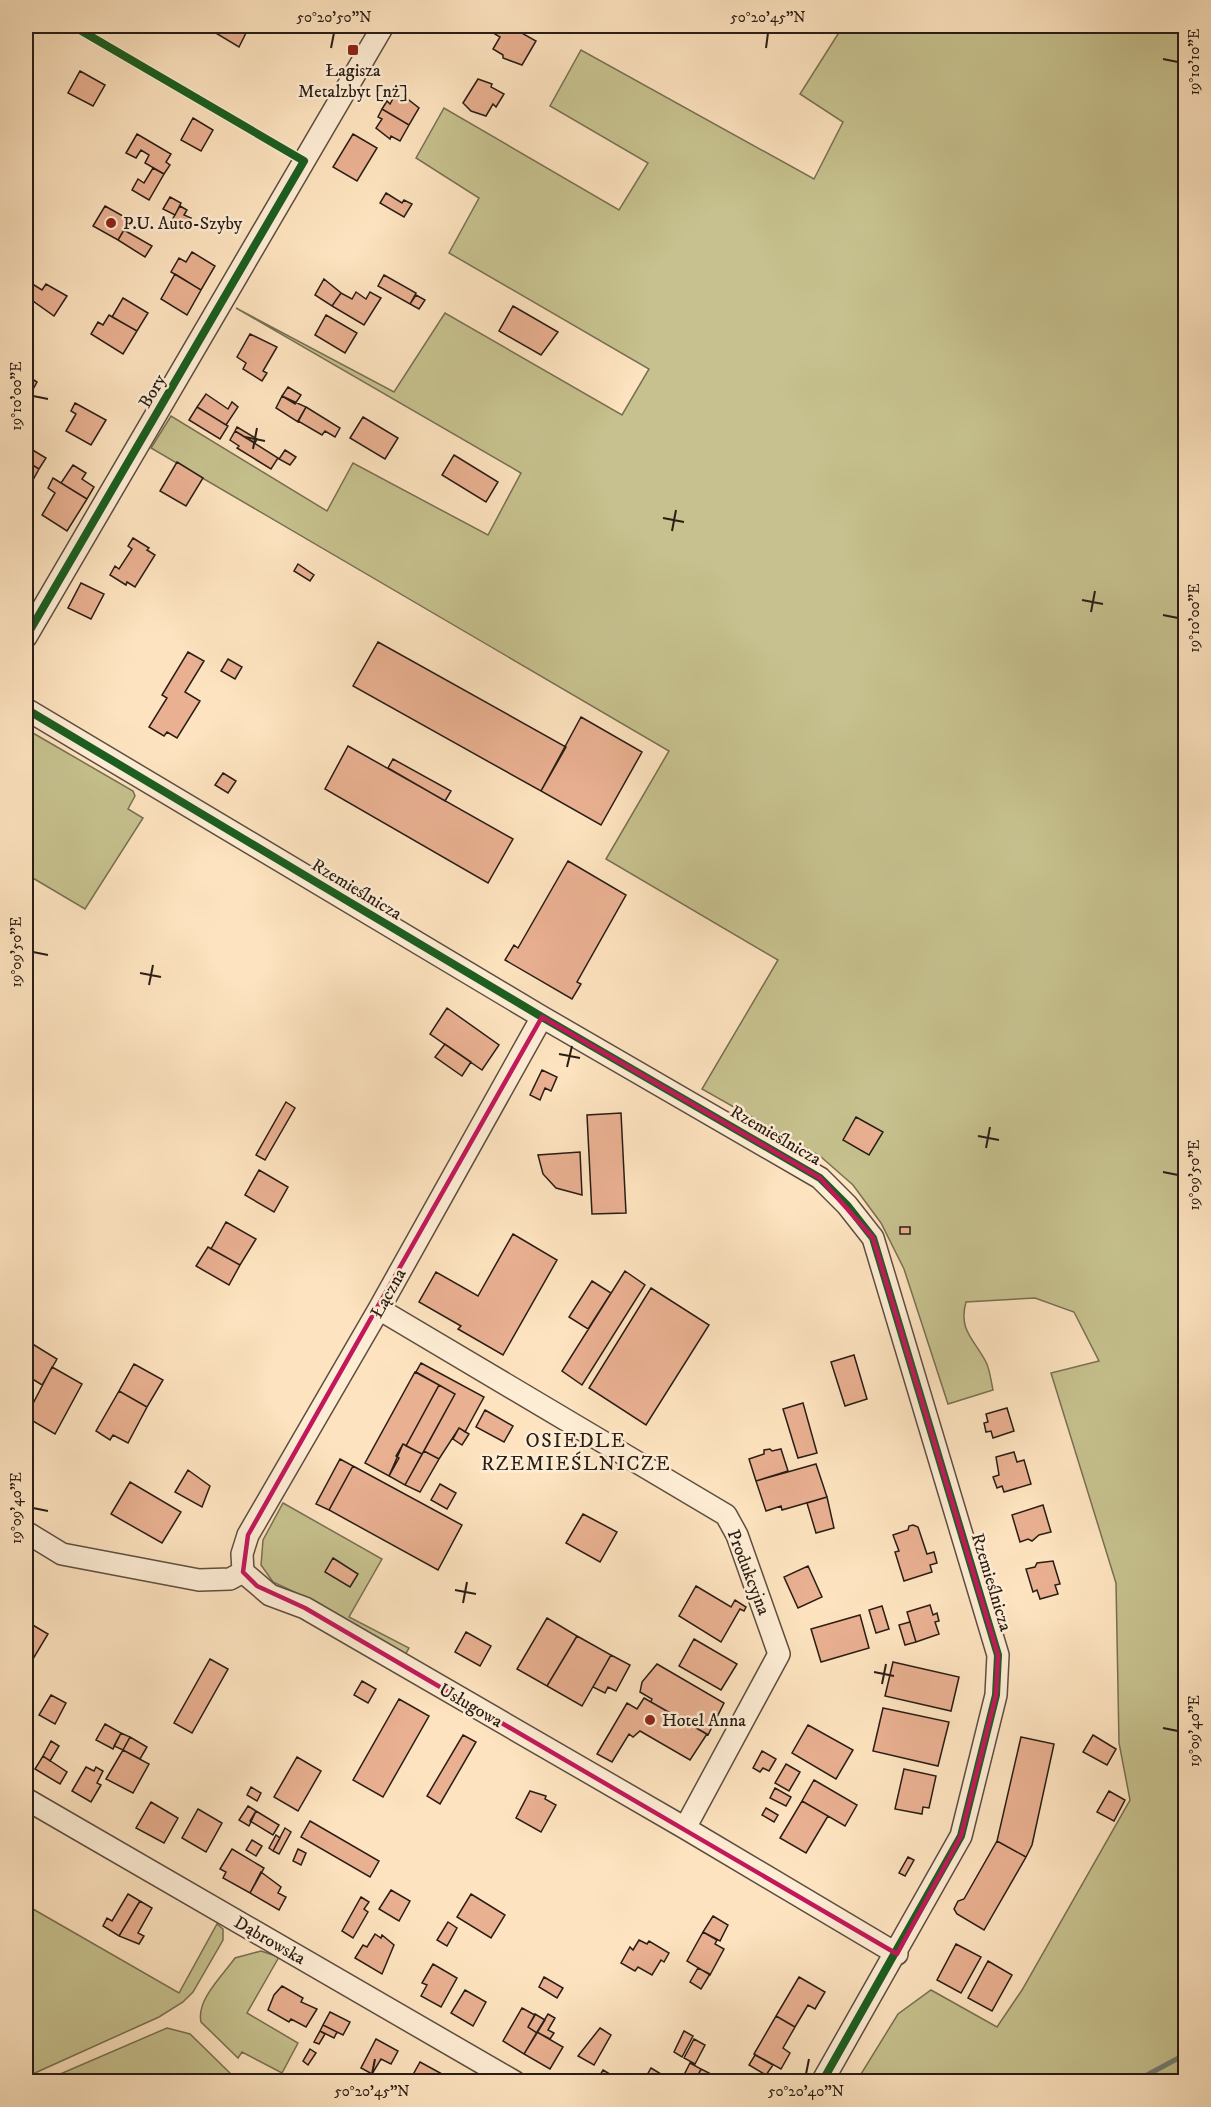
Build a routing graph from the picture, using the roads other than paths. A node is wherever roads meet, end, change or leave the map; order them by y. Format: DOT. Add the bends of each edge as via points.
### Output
graph roads {
  1 [pos="383,26"];
  2 [pos="26,637"];
  3 [pos="26,709"];
  4 [pos="542,1017"];
  5 [pos="379,1309"];
  6 [pos="26,1532"];
  7 [pos="243,1572"];
  8 [pos="26,1798"];
  9 [pos="685,1828"];
  10 [pos="897,1954"];
  11 [pos="515,2082"];
  12 [pos="822,2082"];
  1 -- 2 [label="street, Bory"];
  3 -- 4 [label="street, Rzemieślnicza"];
  4 -- 5 [label="street, Łączna"];
  4 -- 10 [label="street, Rzemieślnicza" via="820,1178 873,1238 998,1655 996,1695 961,1836"];
  5 -- 7 [label="street, Łączna" via="248,1535 242,1554"];
  5 -- 9 [label="street, Produkcyjna" via="726,1515 737,1535 779,1654"];
  6 -- 7 [label="street" via="62,1554 188,1578 230,1579"];
  7 -- 9 [label="street, Usługowa" via="270,1595 304,1608"];
  8 -- 11 [label="street, Dąbrowska"];
  9 -- 10 [label="street, Usługowa"];
  10 -- 12 [label="street, Rzemieślnicza"];
}
